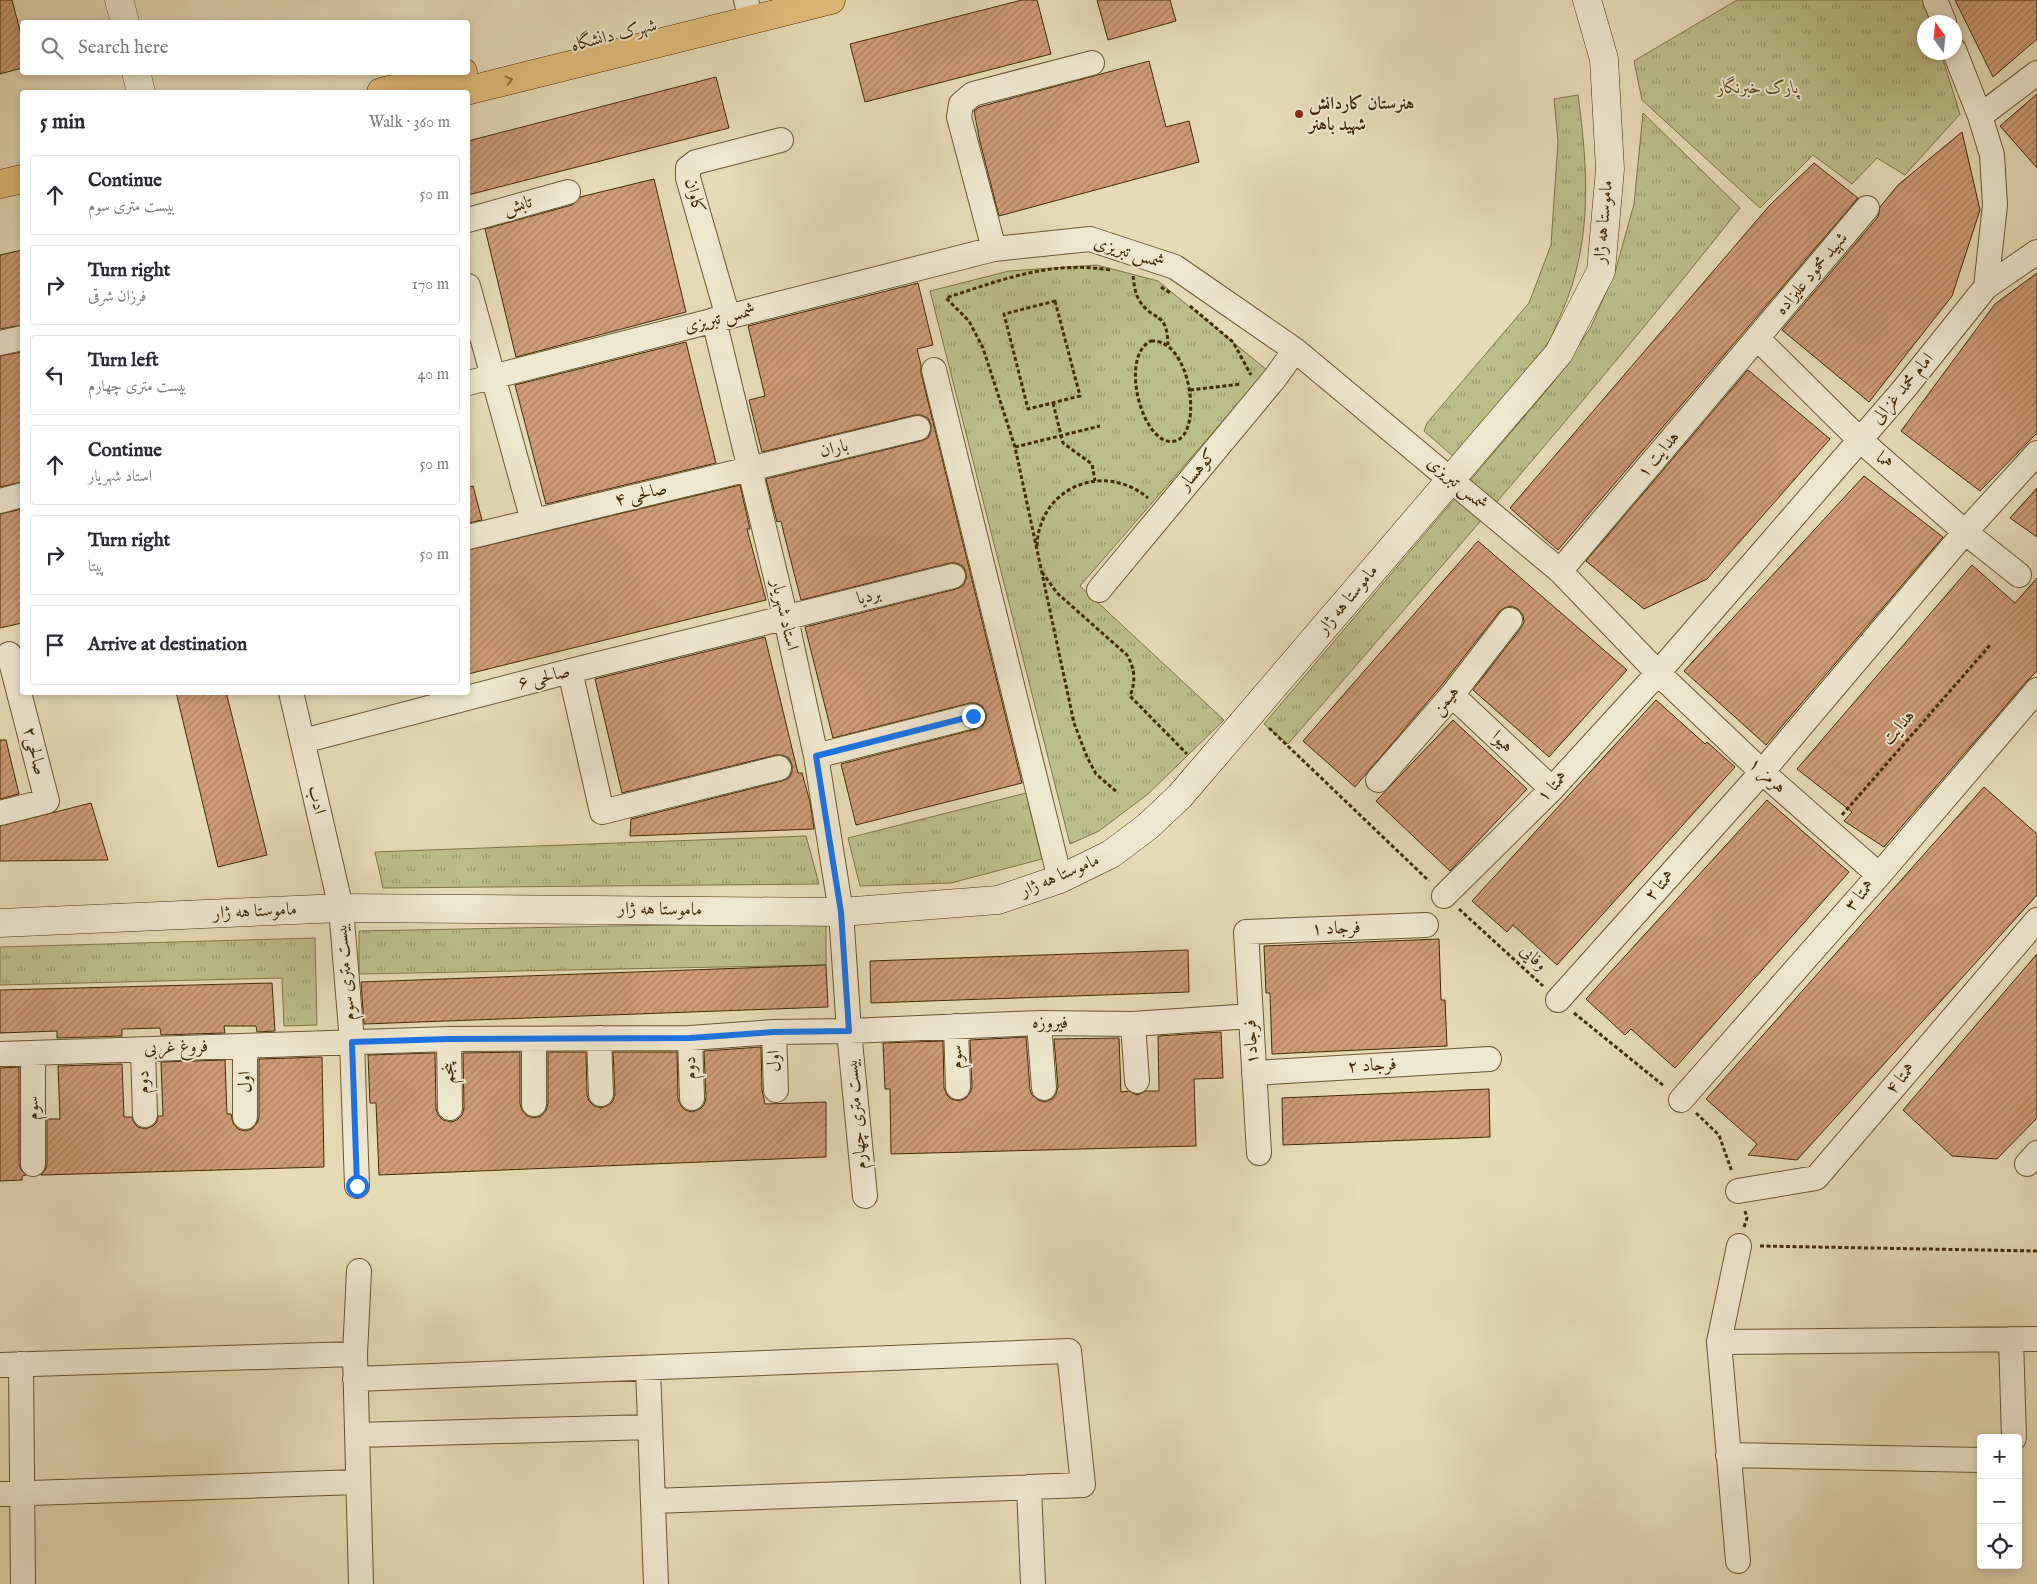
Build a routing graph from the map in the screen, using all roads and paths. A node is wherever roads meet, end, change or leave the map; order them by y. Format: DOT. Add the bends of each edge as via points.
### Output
graph roads {
  1 [pos="119,0"];
  2 [pos="831,0"];
  3 [pos="1587,0"];
  4 [pos="1935,0"];
  5 [pos="751,1"];
  6 [pos="1941,15"];
  7 [pos="124,20"];
  8 [pos="1958,60"];
  9 [pos="1092,63"];
  10 [pos="470,71"];
  11 [pos="2037,73"];
  12 [pos="137,75"];
  13 [pos="451,75"];
  14 [pos="140,90"];
  15 [pos="389,90"];
  16 [pos="470,90"];
  17 [pos="1980,116"];
  18 [pos="781,140"];
  19 [pos="20,179"];
  20 [pos="0,184"];
  21 [pos="568,192"];
  22 [pos="20,198"];
  23 [pos="0,203"];
  24 [pos="1867,208"];
  25 [pos="470,219"];
  26 [pos="994,249"];
  27 [pos="2037,252"];
  28 [pos="1114,271"];
  29 [pos="1141,278"];
  30 [pos="1156,284"];
  31 [pos="1986,287"];
  32 [pos="470,293"];
  33 [pos="1177,297"];
  34 [pos="1184,302"];
  35 [pos="721,318"];
  36 [pos="20,338"];
  37 [pos="1758,339"];
  38 [pos="0,343"];
  39 [pos="1168,346"];
  40 [pos="1295,350"];
  41 [pos="934,370"];
  42 [pos="494,376"];
  43 [pos="1252,376"];
  44 [pos="470,382"];
  45 [pos="1247,383"];
  46 [pos="1190,390"];
  47 [pos="1053,403"];
  48 [pos="1100,426"];
  49 [pos="918,428"];
  50 [pos="1061,436"];
  51 [pos="1860,440"];
  52 [pos="1015,447"];
  53 [pos="2037,453"];
  54 [pos="750,469"];
  55 [pos="1452,479"];
  56 [pos="1095,481"];
  57 [pos="20,496"];
  58 [pos="0,501"];
  59 [pos="533,521"];
  60 [pos="1965,532"];
  61 [pos="470,536"];
  62 [pos="1560,572"];
  63 [pos="2018,575"];
  64 [pos="953,576"];
  65 [pos="1100,590"];
  66 [pos="786,619"];
  67 [pos="1510,620"];
  68 [pos="1991,644"];
  69 [pos="11,653"];
  70 [pos="570,671"];
  71 [pos="1658,673"];
  72 [pos="20,690"];
  73 [pos="2037,690"];
  74 [pos="21,695"];
  75 [pos="291,695"];
  76 [pos="1452,695"];
  77 [pos="1252,712"];
  78 [pos="973,716"];
  79 [pos="303,741"];
  80 [pos="816,756"];
  81 [pos="779,768"];
  82 [pos="1762,772"];
  83 [pos="1378,780"];
  84 [pos="1552,789"];
  85 [pos="1118,793"];
  86 [pos="0,813"];
  87 [pos="1828,830"];
  88 [pos="1879,875"];
  89 [pos="1060,880"];
  90 [pos="1444,896"];
  91 [pos="341,908"];
  92 [pos="841,912"];
  93 [pos="2037,920"];
  94 [pos="0,923"];
  95 [pos="1426,925"];
  96 [pos="1246,932"];
  97 [pos="1558,1000"];
  98 [pos="1251,1016"];
  99 [pos="1039,1022"];
  100 [pos="1133,1024"];
  101 [pos="956,1026"];
  102 [pos="849,1031"];
  103 [pos="774,1032"];
  104 [pos="534,1038"];
  105 [pos="599,1038"];
  106 [pos="690,1038"];
  107 [pos="449,1039"];
  108 [pos="352,1042"];
  109 [pos="245,1046"];
  110 [pos="143,1050"];
  111 [pos="33,1053"];
  112 [pos="0,1054"];
  113 [pos="1489,1059"];
  114 [pos="1254,1073"];
  115 [pos="1137,1081"];
  116 [pos="958,1087"];
  117 [pos="1044,1088"];
  118 [pos="776,1090"];
  119 [pos="600,1094"];
  120 [pos="692,1098"];
  121 [pos="1681,1100"];
  122 [pos="534,1104"];
  123 [pos="450,1108"];
  124 [pos="145,1114"];
  125 [pos="245,1117"];
  126 [pos="1260,1153"];
  127 [pos="33,1164"];
  128 [pos="357,1186"];
  129 [pos="1738,1191"];
  130 [pos="865,1196"];
  131 [pos="1739,1246"];
  132 [pos="2037,1251"];
  133 [pos="358,1271"];
  134 [pos="2011,1339"];
  135 [pos="2037,1339"];
  136 [pos="1719,1342"];
  137 [pos="355,1354"];
  138 [pos="11,1364"];
  139 [pos="648,1368"];
  140 [pos="356,1379"];
  141 [pos="650,1427"];
  142 [pos="2014,1434"];
  143 [pos="357,1435"];
  144 [pos="1728,1455"];
  145 [pos="1977,1460"];
  146 [pos="358,1482"];
  147 [pos="1037,1487"];
  148 [pos="11,1494"];
  149 [pos="653,1501"];
  150 [pos="1738,1561"];
  151 [pos="23,1584"];
  152 [pos="361,1584"];
  153 [pos="656,1584"];
  154 [pos="1034,1584"];
  1 -- 7 [label="main road"];
  16 -- 2 [label="main road, one-way"];
  3 -- 55 [label="main road, ماموستا هه ژار" via="1604,59 1609,160 1601,271 1559,354"];
  4 -- 6 [label="street"];
  5 -- 10 [label="main road, شهرک دانشگاه"];
  8 -- 17 [label="street"];
  9 -- 26 [label="street" via="973,94 961,104 959,117"];
  11 -- 17 [label="street"];
  12 -- 14 [label="main road"];
  13 -- 15 [label="main road"];
  17 -- 31 [label="street" via="1992,155 1995,205"];
  18 -- 35 [label="street, کاوان" via="696,162 688,168"];
  19 -- 20 [label="main road"];
  21 -- 25 [label="street, تابش"];
  22 -- 23 [label="main road"];
  24 -- 37 [label="street, شهید محمود علیزاده"];
  26 -- 35 [label="street, شمس تبریزی"];
  26 -- 40 [label="street, شمس تبریزی" via="1090,240 1175,266"];
  27 -- 31 [label="street, امام محمد غزالی"];
  28 -- 52 [label="path" via="1085,267 1043,269 946,298 969,321 983,348"];
  29 -- 39 [label="path" via="1131,275 1139,300 1166,326"];
  30 -- 33 [label="path"];
  31 -- 51 [label="street, امام محمد غزالی"];
  32 -- 42 [label="street"];
  34 -- 43 [label="path" via="1233,342"];
  35 -- 42 [label="street, شمس تبریزی"];
  35 -- 54 [label="street, استاد شهریار"];
  36 -- 38 [label="street"];
  37 -- 51 [label="street, هما"];
  37 -- 62 [label="street, هدایت ۱"];
  39 -- 46 [label="path" via="1180,360"];
  39 -- 46 [label="path" via="1158,341 1146,344 1138,354 1136,369 1143,412 1162,440 1174,442 1186,433"];
  40 -- 55 [label="street, شمس تبریزی"];
  40 -- 65 [label="street, کوهسار"];
  41 -- 89 [label="street"];
  42 -- 44 [label="street, شمس تبریزی"];
  42 -- 59 [label="street"];
  45 -- 46 [label="path"];
  47 -- 47 [label="path" via="1080,396 1055,301 1004,314 1028,409"];
  47 -- 50 [label="path"];
  48 -- 50 [label="path"];
  49 -- 54 [label="street, باران"];
  50 -- 52 [label="path"];
  50 -- 56 [label="path" via="1063,443 1092,464"];
  51 -- 60 [label="street, هما"];
  51 -- 71 [label="street, امام محمد غزالی"];
  52 -- 85 [label="path" via="1074,723 1096,774"];
  53 -- 60 [label="street, همتا ۲"];
  54 -- 59 [label="street, صالحی ۴"];
  54 -- 66 [label="street, استاد شهریار"];
  55 -- 62 [label="street, شمس تبریزی"];
  55 -- 77 [label="main road, ماموستا هه ژار"];
  57 -- 58 [label="street"];
  59 -- 61 [label="street, صالحی ۴"];
  60 -- 63 [label="street, هما"];
  60 -- 82 [label="street, همتا ۲"];
  62 -- 71 [label="street, شمس تبریزی"];
  64 -- 66 [label="street, بردیا"];
  66 -- 70 [label="street, صالحی ۶"];
  66 -- 80 [label="street, استاد شهریار"];
  67 -- 76 [label="street, هیمن"];
  68 -- 87 [label="path, هدایت"];
  69 -- 72 [label="street, صالحی۲"];
  70 -- 79 [label="street, صالحی ۶"];
  70 -- 81 [label="street" via="602,812"];
  71 -- 82 [label="street, هرمز ۱"];
  71 -- 84 [label="street, همتا ۱"];
  73 -- 88 [label="street, همتا ۳"];
  74 -- 86 [label="street, صالحی۲" via="47,801"];
  75 -- 79 [label="street, ادب"];
  76 -- 83 [label="street, هیمن"];
  76 -- 84 [label="street, هیوا"];
  77 -- 89 [label="main road, ماموستا هه ژار" via="1180,796 1147,827 1111,854"];
  77 -- 90 [label="path, وفایی"];
  78 -- 80 [label="street"];
  79 -- 91 [label="street, ادب"];
  80 -- 92 [label="street, استاد شهریار"];
  82 -- 87 [label="street, هرمز ۱"];
  82 -- 97 [label="street, همتا ۲"];
  84 -- 90 [label="street, همتا ۱"];
  87 -- 88 [label="street, هرمز ۱"];
  88 -- 121 [label="street, همتا ۳"];
  89 -- 92 [label="main road, ماموستا هه ژار" via="998,900"];
  90 -- 97 [label="path, وفایی"];
  91 -- 92 [label="main road, ماموستا هه ژار"];
  91 -- 94 [label="main road, ماموستا هه ژار"];
  91 -- 108 [label="street, بیست متری سوم"];
  92 -- 102 [label="street, بیست متری چهارم"];
  93 -- 129 [label="street, همتا ۴" via="1816,1178"];
  95 -- 96 [label="street, فرجاد ۱"];
  96 -- 98 [label="street, فرجاد۱"];
  97 -- 121 [label="path, وفایی"];
  98 -- 100 [label="street, فیروزه"];
  98 -- 114 [label="street, فرجاد۱"];
  99 -- 100 [label="street, فیروزه"];
  99 -- 101 [label="street, فیروزه"];
  99 -- 117 [label="street"];
  100 -- 115 [label="street"];
  101 -- 102 [label="street, فیروزه"];
  101 -- 116 [label="street, سوم"];
  102 -- 103 [label="street, فیروزه"];
  102 -- 130 [label="street, بیست متری چهارم"];
  103 -- 106 [label="street, فیروزه"];
  103 -- 118 [label="street, اول"];
  104 -- 105 [label="street, فروغ غربی"];
  104 -- 107 [label="street, فروغ غربی"];
  104 -- 122 [label="street"];
  105 -- 106 [label="street, فیروزه"];
  105 -- 119 [label="street"];
  106 -- 120 [label="street, دوم"];
  107 -- 108 [label="street, فروغ غربی"];
  107 -- 123 [label="street, پنجم"];
  108 -- 109 [label="street, فروغ غربی"];
  108 -- 128 [label="street, بیست متری سوم"];
  109 -- 110 [label="street, فروغ غربی"];
  109 -- 125 [label="street, اول"];
  110 -- 111 [label="street, فروغ غربی"];
  110 -- 124 [label="street, دوم"];
  111 -- 112 [label="street, فروغ غربی"];
  111 -- 127 [label="street, سوم"];
  113 -- 114 [label="street, فرجاد ۲"];
  114 -- 126 [label="street, فرجاد۱"];
  121 -- 129 [label="path, وفایی" via="1720,1135"];
  129 -- 131 [label="path, وفایی" via="1747,1218"];
  131 -- 132 [label="path"];
  131 -- 136 [label="street"];
  133 -- 137 [label="street"];
  134 -- 135 [label="street"];
  134 -- 136 [label="street"];
  134 -- 142 [label="street"];
  136 -- 144 [label="street"];
  137 -- 138 [label="street"];
  137 -- 140 [label="street"];
  138 -- 148 [label="street"];
  139 -- 140 [label="street"];
  139 -- 141 [label="street"];
  139 -- 147 [label="street" via="1069,1351 1083,1485"];
  140 -- 143 [label="street"];
  141 -- 143 [label="street"];
  141 -- 149 [label="street"];
  143 -- 146 [label="street"];
  144 -- 145 [label="street"];
  144 -- 150 [label="street"];
  146 -- 148 [label="street"];
  146 -- 152 [label="street"];
  147 -- 149 [label="street"];
  147 -- 154 [label="street" via="1029,1487"];
  148 -- 151 [label="street"];
  149 -- 153 [label="street"];
}
